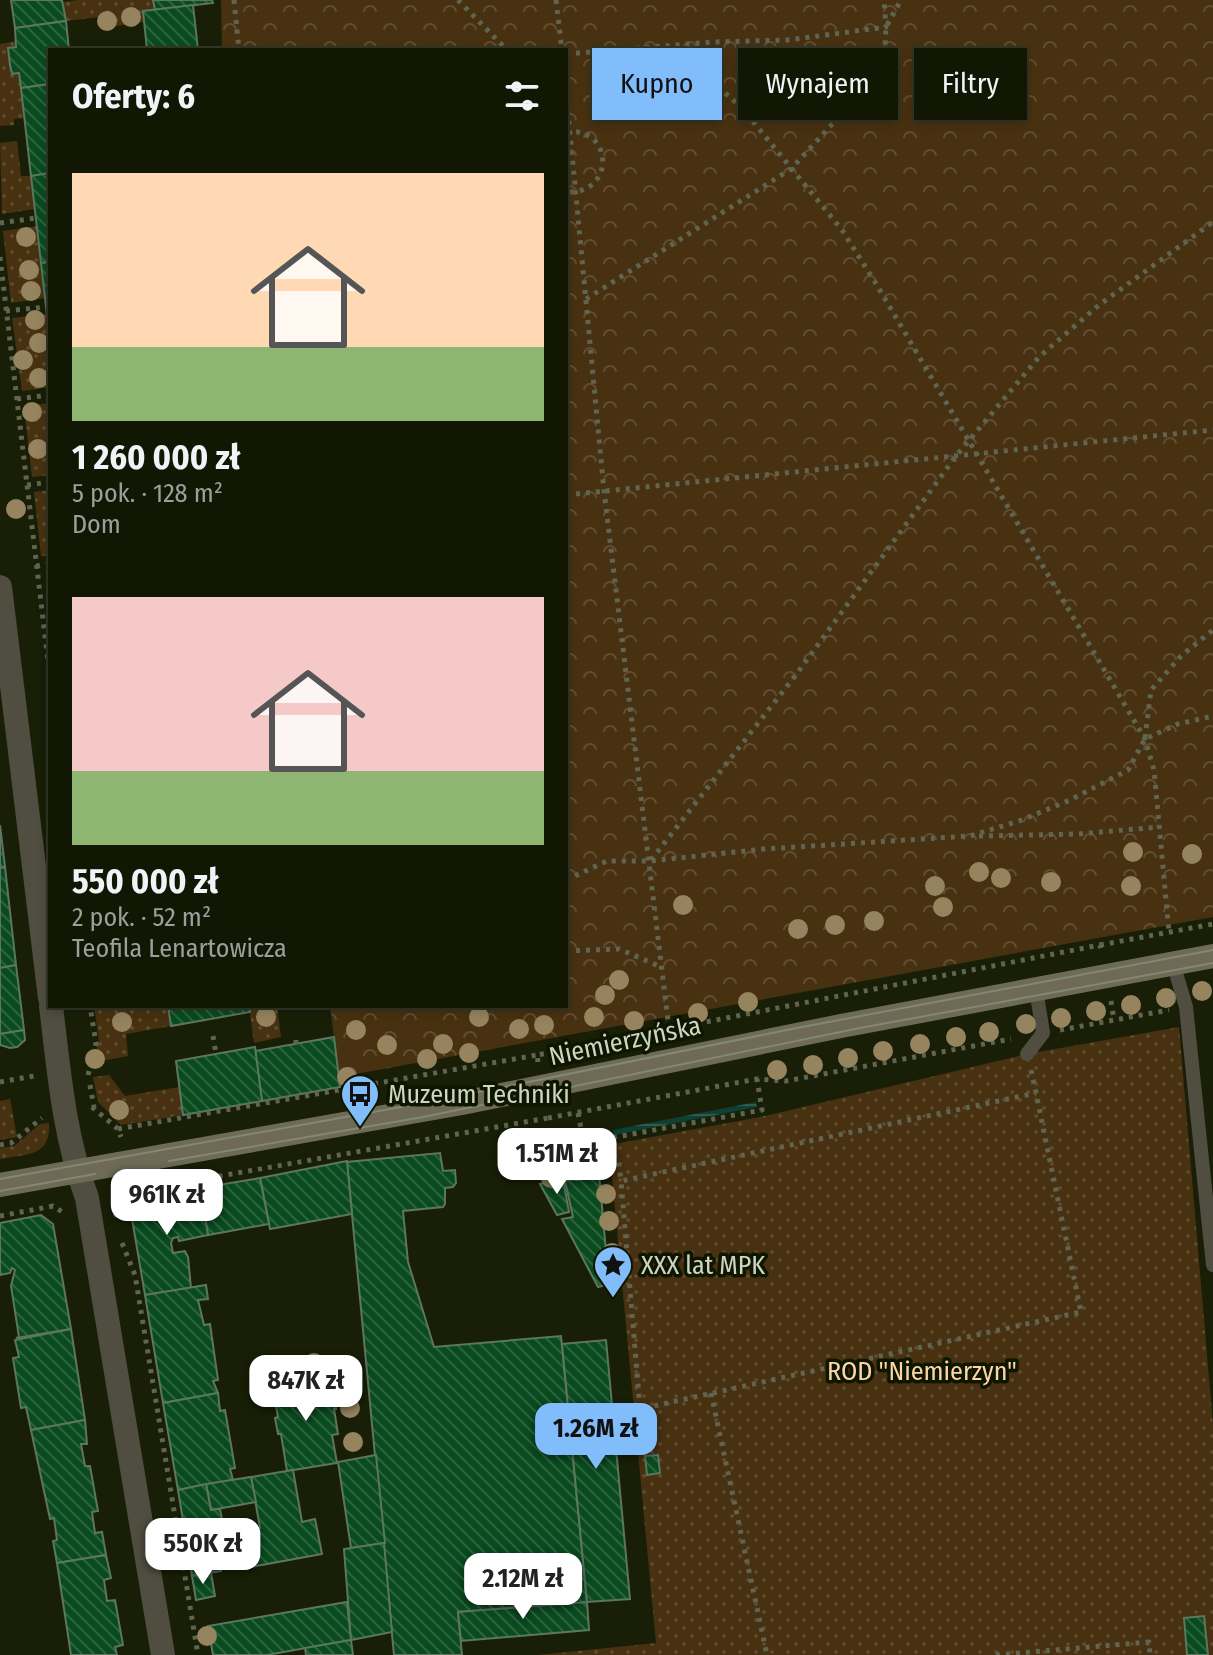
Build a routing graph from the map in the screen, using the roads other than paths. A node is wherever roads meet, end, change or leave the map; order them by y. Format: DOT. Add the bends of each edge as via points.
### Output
graph roads {
  1 [pos="0,587"];
  2 [pos="1213,956"];
  3 [pos="1173,963"];
  4 [pos="48,982"];
  5 [pos="1036,989"];
  6 [pos="51,1008"];
  7 [pos="1027,1054"];
  8 [pos="78,1171"];
  9 [pos="0,1185"];
  10 [pos="1213,1265"];
  11 [pos="163,1655"];
  1 -- 4 [label="street"];
  2 -- 3 [label="street, Niemierzyńska"];
  3 -- 5 [label="street, Niemierzyńska"];
  3 -- 10 [label="lane" via="1186,1007"];
  5 -- 7 [label="lane" via="1043,1033"];
  5 -- 8 [label="street, Niemierzyńska" via="462,1103"];
  6 -- 8 [label="street" via="64,1112"];
  8 -- 9 [label="street, Niemierzyńska"];
  8 -- 11 [label="street" via="87,1198"];
}
